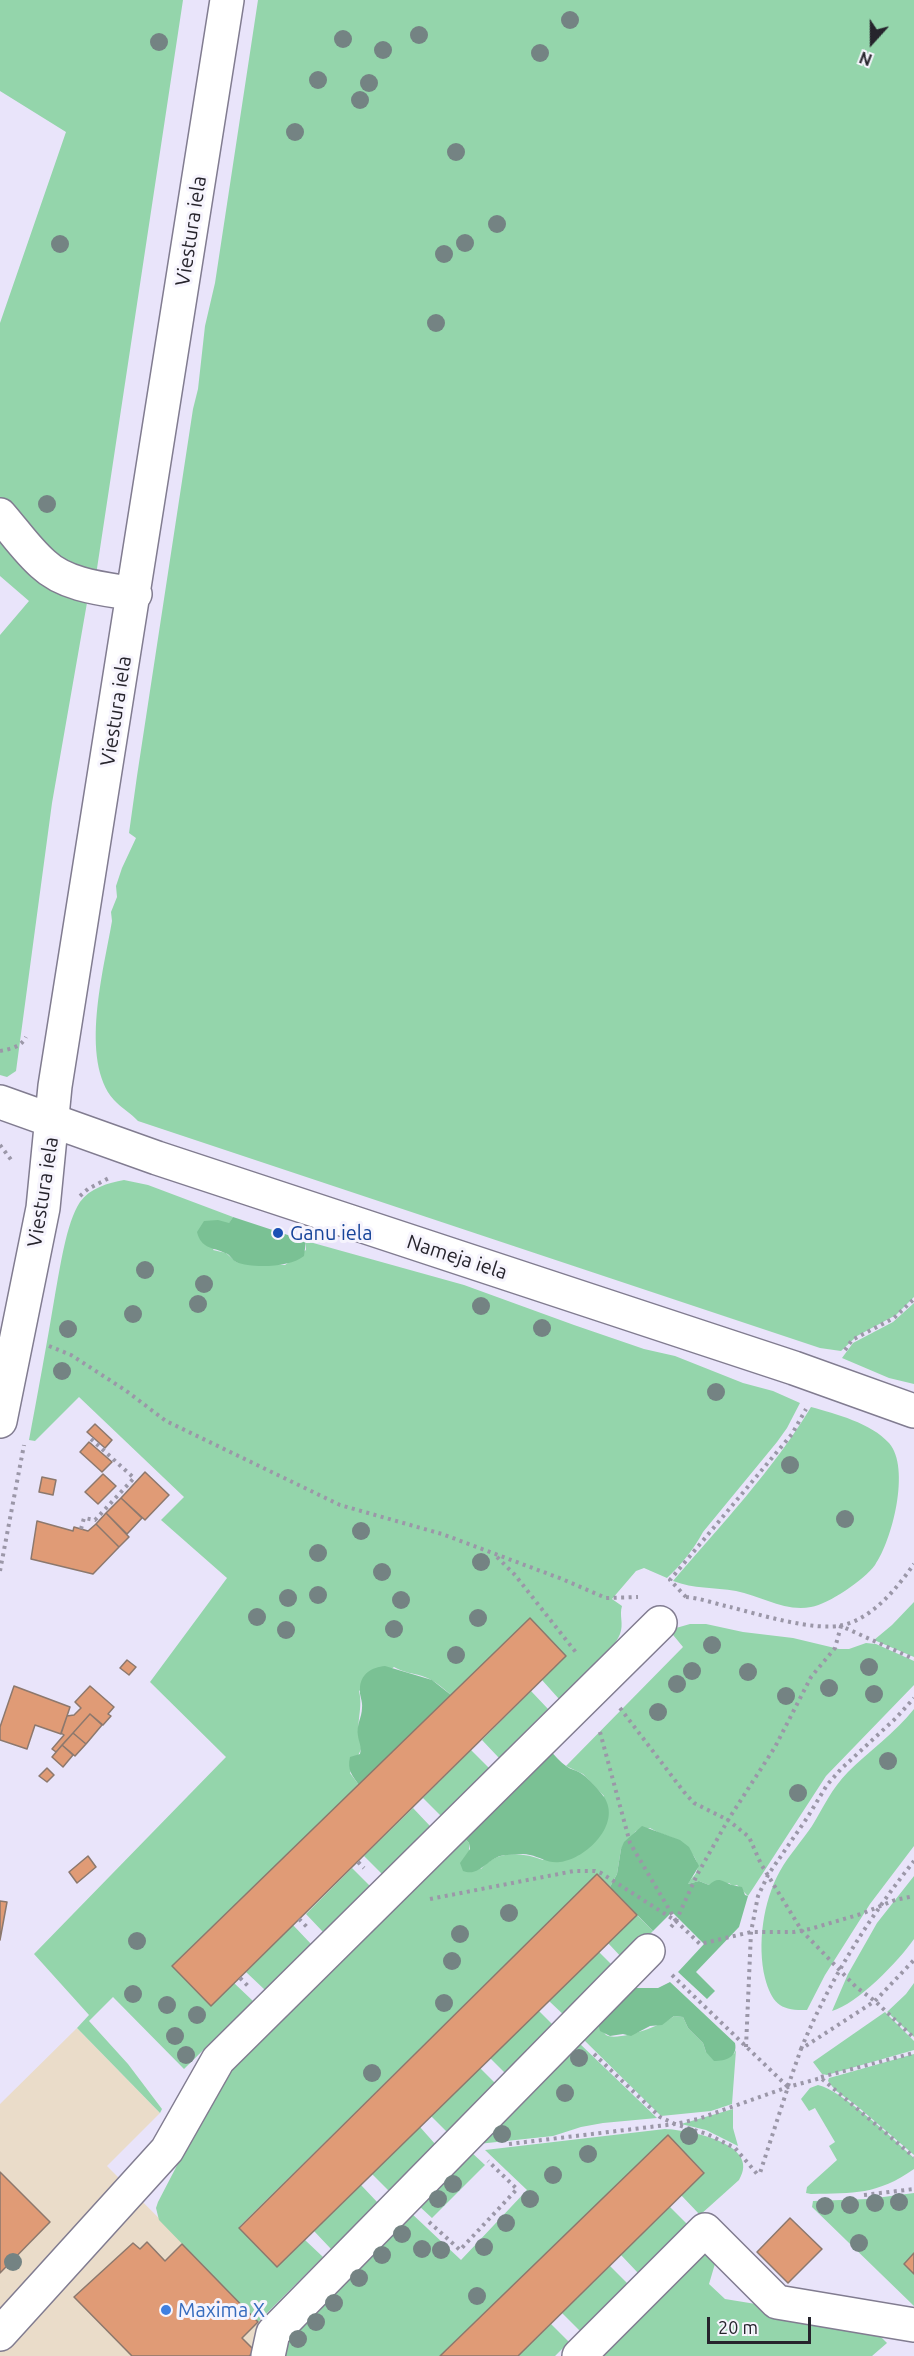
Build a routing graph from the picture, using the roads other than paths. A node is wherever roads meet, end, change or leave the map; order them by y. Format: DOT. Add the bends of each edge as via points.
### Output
graph roads {
  1 [pos="227,0"];
  2 [pos="0,515"];
  3 [pos="135,594"];
  4 [pos="0,1102"];
  5 [pos="53,1122"];
  6 [pos="12,1302"];
  7 [pos="914,1411"];
  8 [pos="0,1421"];
  9 [pos="667,1610"];
  10 [pos="648,1951"];
  11 [pos="914,2325"];
  12 [pos="0,2334"];
  13 [pos="268,2356"];
  14 [pos="579,2356"];
  1 -- 3 [label="street, Viestura iela"];
  2 -- 3 [label="street" via="44,566 90,586"];
  3 -- 5 [label="street, Viestura iela"];
  4 -- 5 [label="street, Nameja iela"];
  5 -- 6 [label="street, Viestura iela" via="43,1208"];
  5 -- 7 [label="street, Nameja iela"];
  6 -- 8 [label="street, Viestura iela" via="17,1334"];
  9 -- 12 [label="street" via="600,1682 218,2060 167,2150"];
  10 -- 13 [label="street" via="273,2333"];
  11 -- 14 [label="street" via="777,2302 705,2230"];
}
